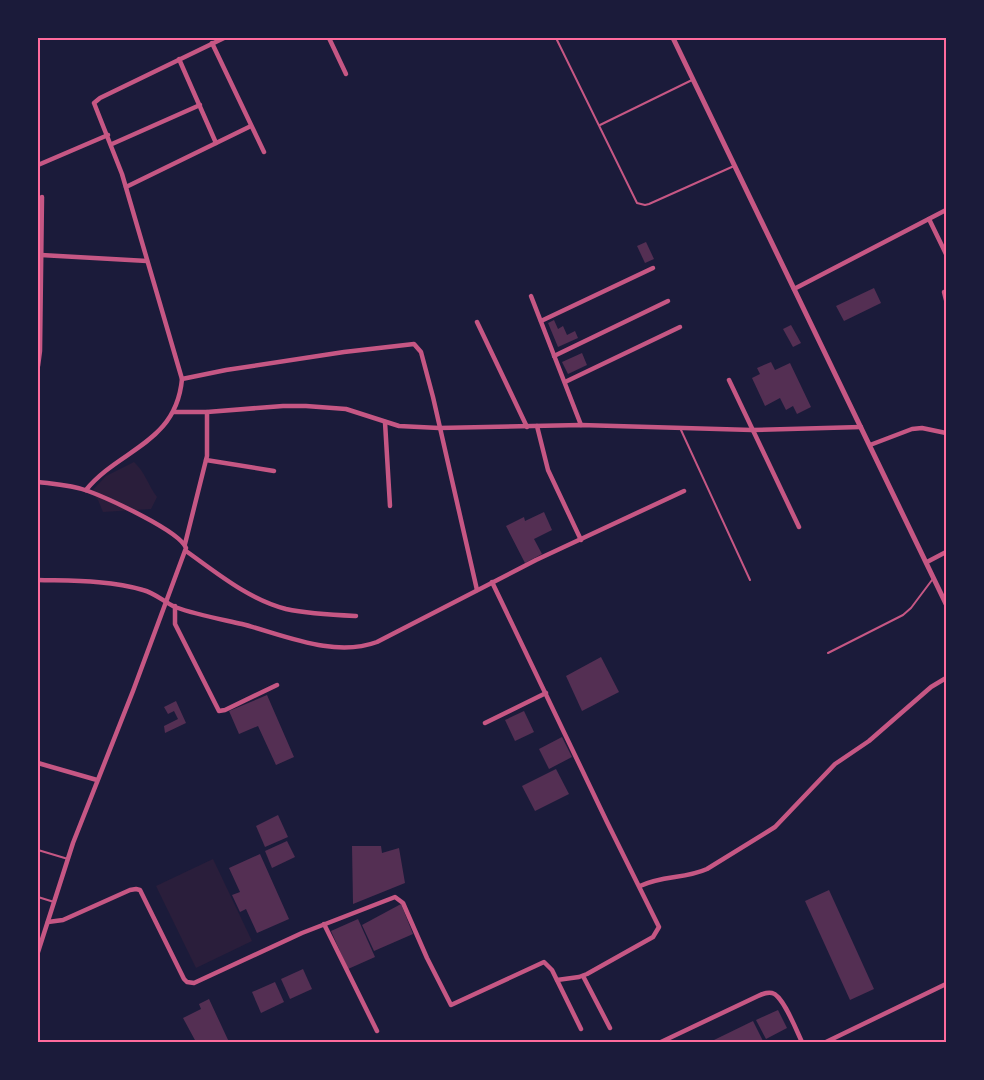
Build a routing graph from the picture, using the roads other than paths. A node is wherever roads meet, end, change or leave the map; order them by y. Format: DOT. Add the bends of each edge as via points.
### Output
graph roads {
  1 [pos="204,38"];
  2 [pos="224,38"];
  3 [pos="329,38"];
  4 [pos="556,38"];
  5 [pos="673,38"];
  6 [pos="210,44"];
  7 [pos="179,59"];
  8 [pos="346,74"];
  9 [pos="693,80"];
  10 [pos="200,105"];
  11 [pos="600,125"];
  12 [pos="251,126"];
  13 [pos="108,135"];
  14 [pos="216,142"];
  15 [pos="112,144"];
  16 [pos="264,152"];
  17 [pos="38,165"];
  18 [pos="734,166"];
  19 [pos="126,187"];
  20 [pos="42,196"];
  21 [pos="946,210"];
  22 [pos="929,219"];
  23 [pos="946,254"];
  24 [pos="41,255"];
  25 [pos="147,261"];
  26 [pos="653,268"];
  27 [pos="794,289"];
  28 [pos="944,292"];
  29 [pos="531,297"];
  30 [pos="946,300"];
  31 [pos="668,301"];
  32 [pos="541,321"];
  33 [pos="477,322"];
  34 [pos="680,327"];
  35 [pos="39,351"];
  36 [pos="554,356"];
  37 [pos="38,366"];
  38 [pos="182,379"];
  39 [pos="729,380"];
  40 [pos="565,382"];
  41 [pos="174,412"];
  42 [pos="207,412"];
  43 [pos="385,422"];
  44 [pos="581,425"];
  45 [pos="537,426"];
  46 [pos="527,427"];
  47 [pos="861,427"];
  48 [pos="439,428"];
  49 [pos="680,428"];
  50 [pos="752,430"];
  51 [pos="946,433"];
  52 [pos="870,446"];
  53 [pos="206,460"];
  54 [pos="274,471"];
  55 [pos="38,482"];
  56 [pos="86,490"];
  57 [pos="684,491"];
  58 [pos="390,506"];
  59 [pos="799,527"];
  60 [pos="581,540"];
  61 [pos="185,544"];
  62 [pos="186,551"];
  63 [pos="946,552"];
  64 [pos="927,562"];
  65 [pos="934,578"];
  66 [pos="38,580"];
  67 [pos="750,580"];
  68 [pos="492,582"];
  69 [pos="477,590"];
  70 [pos="166,603"];
  71 [pos="946,604"];
  72 [pos="175,606"];
  73 [pos="356,616"];
  74 [pos="828,653"];
  75 [pos="946,678"];
  76 [pos="277,685"];
  77 [pos="546,693"];
  78 [pos="485,723"];
  79 [pos="38,763"];
  80 [pos="97,780"];
  81 [pos="38,850"];
  82 [pos="68,859"];
  83 [pos="640,886"];
  84 [pos="38,897"];
  85 [pos="54,902"];
  86 [pos="48,922"];
  87 [pos="324,924"];
  88 [pos="38,952"];
  89 [pos="583,976"];
  90 [pos="557,980"];
  91 [pos="946,984"];
  92 [pos="581,1029"];
  93 [pos="610,1029"];
  94 [pos="377,1031"];
  95 [pos="661,1042"];
  96 [pos="802,1042"];
  97 [pos="826,1042"];
  1 -- 6 [label="street"];
  2 -- 6 [label="street"];
  3 -- 8 [label="street"];
  4 -- 11 [label="lane"];
  5 -- 9 [label="street"];
  6 -- 7 [label="street"];
  6 -- 12 [label="street"];
  7 -- 10 [label="street"];
  7 -- 13 [label="street" via="96,100 94,106"];
  9 -- 11 [label="lane"];
  9 -- 18 [label="street"];
  10 -- 14 [label="street"];
  10 -- 15 [label="street"];
  11 -- 18 [label="lane" via="634,198 641,205"];
  12 -- 14 [label="street"];
  12 -- 16 [label="street"];
  13 -- 15 [label="street"];
  13 -- 17 [label="street"];
  14 -- 19 [label="street"];
  15 -- 19 [label="street"];
  18 -- 27 [label="street"];
  19 -- 25 [label="street"];
  20 -- 24 [label="street"];
  21 -- 22 [label="street"];
  22 -- 23 [label="street"];
  22 -- 27 [label="street"];
  24 -- 25 [label="street"];
  24 -- 35 [label="street"];
  25 -- 38 [label="street"];
  26 -- 32 [label="street"];
  27 -- 47 [label="street"];
  28 -- 30 [label="street"];
  29 -- 32 [label="street"];
  31 -- 36 [label="street"];
  32 -- 36 [label="street"];
  33 -- 46 [label="street"];
  34 -- 40 [label="street"];
  35 -- 37 [label="street"];
  36 -- 40 [label="street"];
  38 -- 41 [label="street"];
  38 -- 48 [label="street" via="414,344 421,352"];
  39 -- 50 [label="street"];
  40 -- 44 [label="street"];
  41 -- 42 [label="street"];
  41 -- 56 [label="street" via="143,446"];
  42 -- 43 [label="street" via="306,406 346,409"];
  42 -- 53 [label="street"];
  43 -- 48 [label="street"];
  43 -- 58 [label="street"];
  44 -- 45 [label="street"];
  44 -- 49 [label="street"];
  45 -- 46 [label="street"];
  45 -- 60 [label="street" via="548,470"];
  46 -- 48 [label="street"];
  47 -- 50 [label="street"];
  47 -- 52 [label="street"];
  48 -- 69 [label="street"];
  49 -- 50 [label="street"];
  49 -- 67 [label="lane"];
  50 -- 59 [label="street"];
  51 -- 52 [label="street" via="912,429"];
  52 -- 64 [label="street"];
  53 -- 54 [label="street"];
  53 -- 61 [label="street"];
  55 -- 56 [label="street"];
  56 -- 61 [label="street" via="149,519"];
  57 -- 60 [label="street"];
  60 -- 68 [label="street"];
  61 -- 62 [label="street"];
  62 -- 70 [label="street"];
  62 -- 73 [label="street" via="259,599 286,609"];
  63 -- 64 [label="street"];
  64 -- 65 [label="street"];
  65 -- 71 [label="street"];
  65 -- 74 [label="lane" via="903,615"];
  66 -- 70 [label="street" via="128,586 152,593"];
  68 -- 69 [label="street"];
  68 -- 77 [label="street"];
  69 -- 72 [label="street" via="360,647 318,644"];
  70 -- 72 [label="street"];
  70 -- 80 [label="street"];
  72 -- 76 [label="street" via="175,624 219,711"];
  75 -- 83 [label="street" via="835,764 775,827 707,869 655,879"];
  77 -- 78 [label="street"];
  77 -- 83 [label="street"];
  79 -- 80 [label="street"];
  80 -- 82 [label="street"];
  81 -- 82 [label="lane"];
  82 -- 85 [label="street"];
  83 -- 89 [label="street" via="659,923 656,934"];
  84 -- 85 [label="lane"];
  85 -- 86 [label="street"];
  86 -- 87 [label="street" via="70,918 136,888 184,978 194,983"];
  86 -- 88 [label="street"];
  87 -- 90 [label="street" via="399,898 451,1005 541,962 547,963"];
  87 -- 94 [label="street"];
  89 -- 90 [label="street"];
  89 -- 93 [label="street"];
  90 -- 92 [label="street"];
  91 -- 97 [label="street"];
  95 -- 96 [label="street" via="771,992 783,1003"];
}
